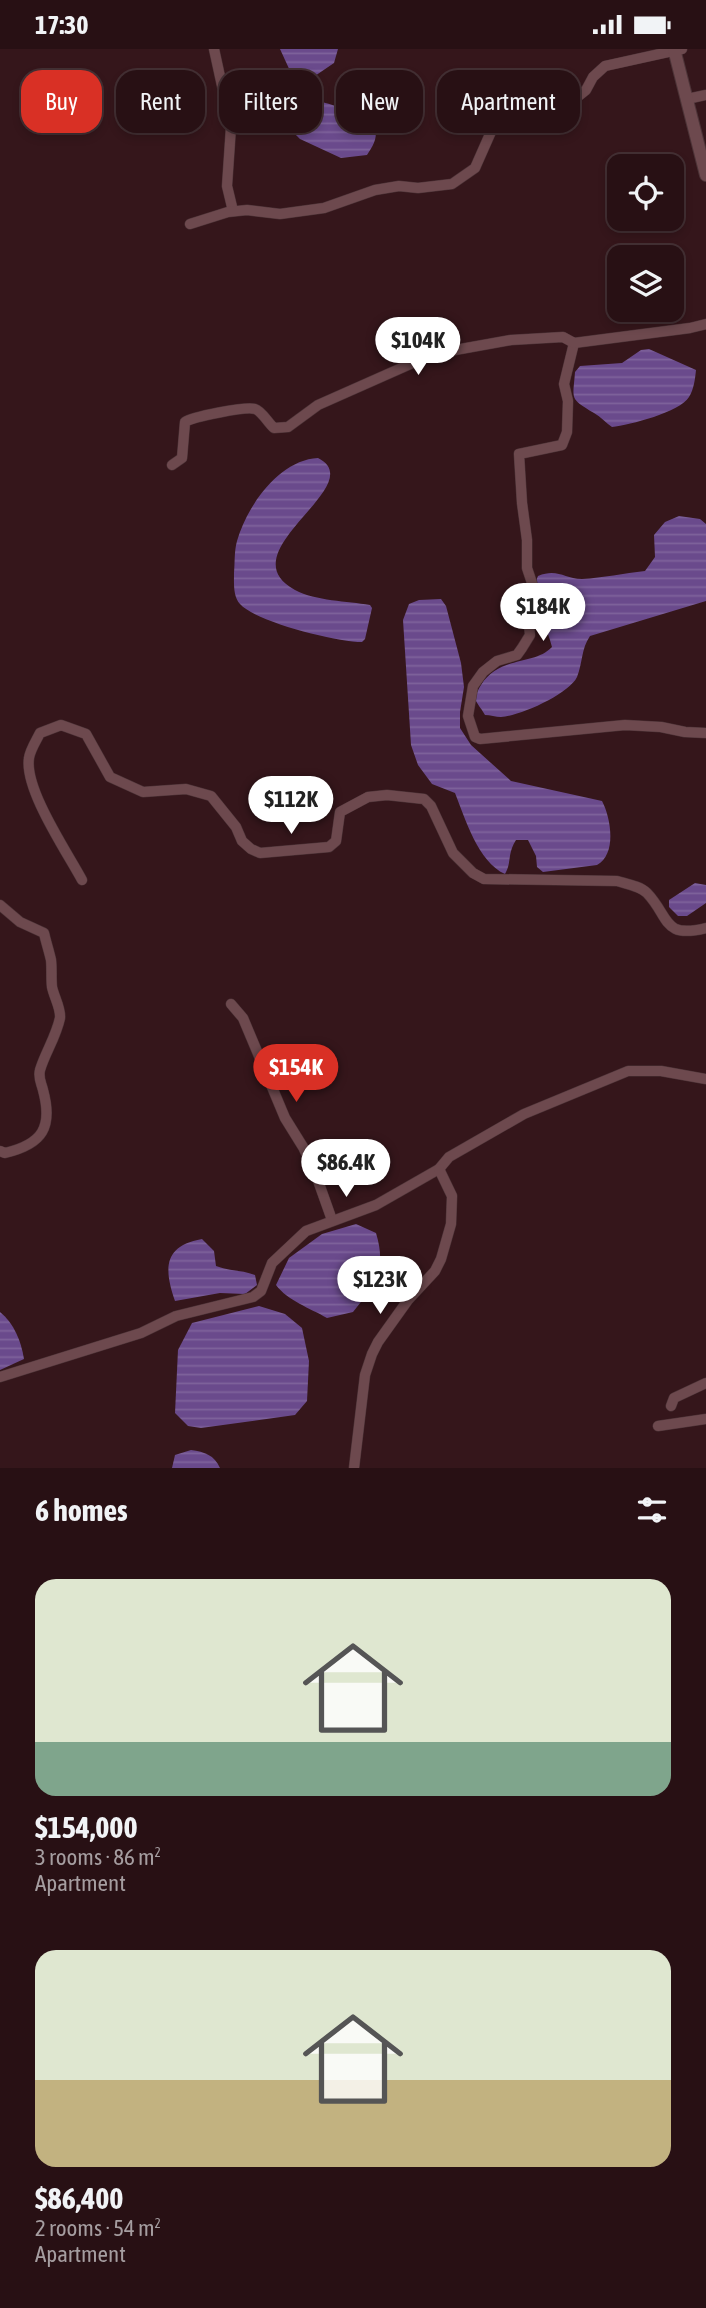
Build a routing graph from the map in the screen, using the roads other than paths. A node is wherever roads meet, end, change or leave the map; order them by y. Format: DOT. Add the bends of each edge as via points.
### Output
graph roads {
  1 [pos="214,49"];
  2 [pos="676,50"];
  3 [pos="706,95"];
  4 [pos="687,99"];
  5 [pos="702,143"];
  6 [pos="704,161"];
  7 [pos="706,175"];
  8 [pos="233,211"];
  9 [pos="190,224"];
  10 [pos="706,324"];
  11 [pos="574,343"];
  12 [pos="172,465"];
  13 [pos="706,733"];
  14 [pos="82,880"];
  15 [pos="0,905"];
  16 [pos="706,928"];
  17 [pos="231,1004"];
  18 [pos="706,1080"];
  19 [pos="0,1151"];
  20 [pos="439,1169"];
  21 [pos="332,1220"];
  22 [pos="0,1377"];
  23 [pos="706,1383"];
  24 [pos="671,1406"];
  25 [pos="706,1419"];
  26 [pos="658,1426"];
  27 [pos="354,1468"];
  1 -- 8 [label="street" via="231,127 227,186"];
  2 -- 4 [label="street"];
  2 -- 8 [label="street" via="605,66 571,101 510,109 498,116 475,168 452,184 375,190 324,208 280,214"];
  3 -- 4 [label="street"];
  4 -- 5 [label="street"];
  5 -- 6 [label="street"];
  6 -- 7 [label="street"];
  8 -- 9 [label="street"];
  10 -- 11 [label="street"];
  11 -- 12 [label="street" via="563,337 512,340 433,354 318,405 288,427 274,428 258,409 245,407 191,418 185,422 182,458"];
  11 -- 13 [label="street" via="564,384 567,432 562,445 519,454 532,583 526,597 530,635 517,655 498,661 473,686 468,716 475,737 625,725"];
  14 -- 16 [label="street" via="36,797 28,763 40,733 61,725 86,734 110,776 119,781 143,792 186,789 211,796 242,841 260,853 330,847 336,841 340,812 368,797 408,796 424,799 453,853 484,879 617,881 647,893 671,927 679,931"];
  15 -- 19 [label="street" via="20,922 44,933 60,1016 39,1079 49,1120 46,1128 22,1148"];
  17 -- 21 [label="street" via="243,1018 285,1118 316,1175"];
  18 -- 20 [label="street" via="661,1071 628,1071 514,1119 449,1157"];
  20 -- 21 [label="street" via="376,1205"];
  20 -- 27 [label="street" via="452,1196 442,1259 372,1354 365,1375"];
  21 -- 22 [label="street" via="306,1231 272,1263 261,1291 253,1297 176,1316 141,1333"];
  23 -- 24 [label="street" via="674,1398"];
  25 -- 26 [label="street"];
}
